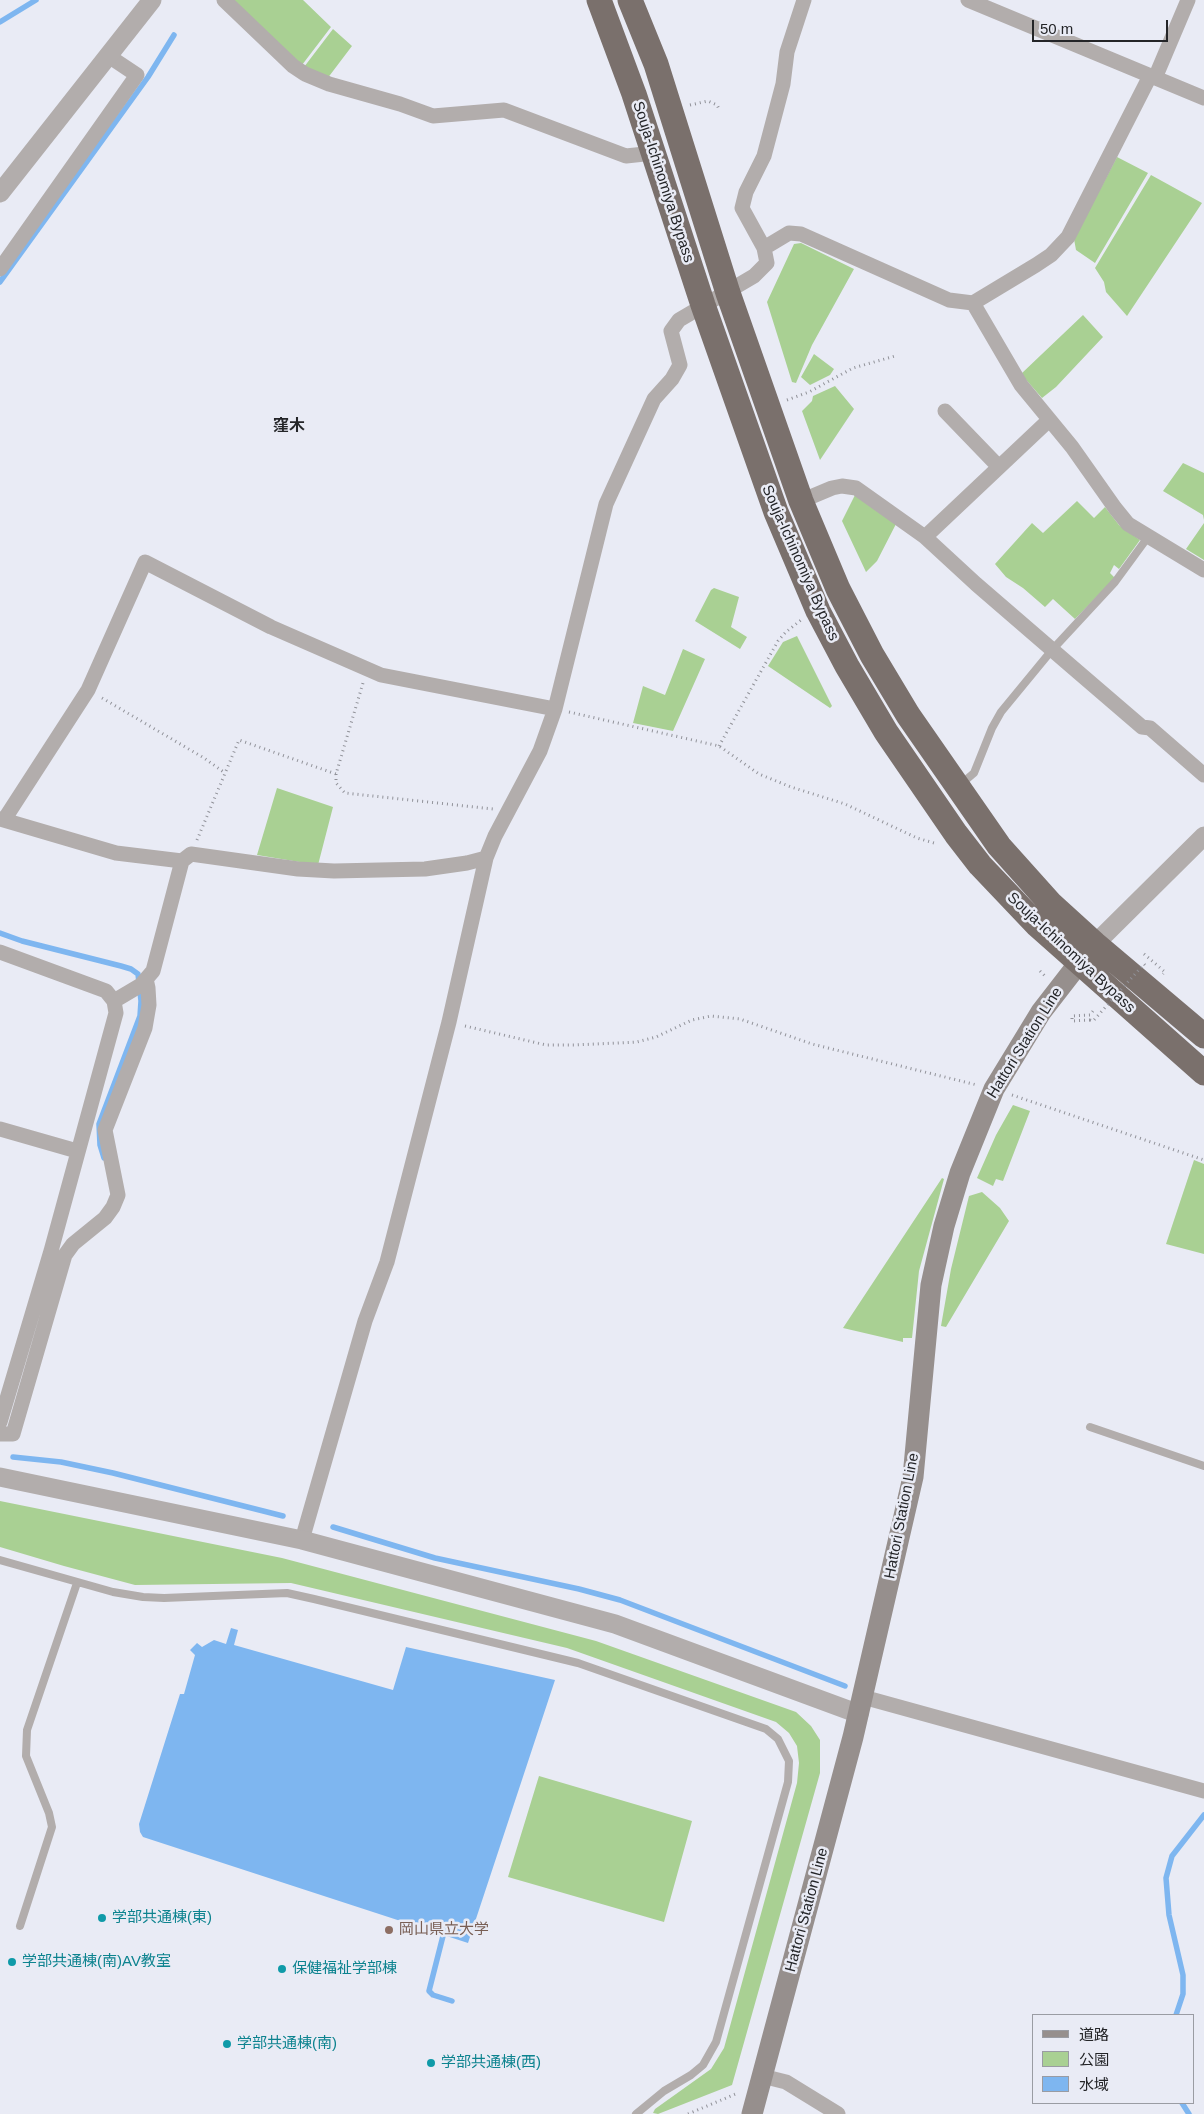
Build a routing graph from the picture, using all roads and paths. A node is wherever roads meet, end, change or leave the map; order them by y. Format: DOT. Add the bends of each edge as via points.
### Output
graph roads {
  1 [pos="152,0"];
  2 [pos="224,0"];
  3 [pos="599,0"];
  4 [pos="630,0"];
  5 [pos="804,0"];
  6 [pos="968,0"];
  7 [pos="1188,0"];
  8 [pos="108,55"];
  9 [pos="1153,77"];
  10 [pos="1204,98"];
  11 [pos="720,111"];
  12 [pos="671,113"];
  13 [pos="654,153"];
  14 [pos="0,193"];
  15 [pos="764,248"];
  16 [pos="0,269"];
  17 [pos="728,294"];
  18 [pos="973,302"];
  19 [pos="703,305"];
  20 [pos="895,356"];
  21 [pos="768,408"];
  22 [pos="945,411"];
  23 [pos="1049,420"];
  24 [pos="999,467"];
  25 [pos="801,500"];
  26 [pos="925,537"];
  27 [pos="1148,537"];
  28 [pos="1204,570"];
  29 [pos="818,611"];
  30 [pos="1052,650"];
  31 [pos="367,669"];
  32 [pos="88,690"];
  33 [pos="555,709"];
  34 [pos="719,746"];
  35 [pos="225,773"];
  36 [pos="336,774"];
  37 [pos="1204,775"];
  38 [pos="958,787"];
  39 [pos="508,811"];
  40 [pos="2,819"];
  41 [pos="956,834"];
  42 [pos="1204,836"];
  43 [pos="186,858"];
  44 [pos="486,858"];
  45 [pos="1095,944"];
  46 [pos="0,952"];
  47 [pos="1144,954"];
  48 [pos="1078,963"];
  49 [pos="1146,966"];
  50 [pos="1163,970"];
  51 [pos="141,984"];
  52 [pos="114,1001"];
  53 [pos="1093,1012"];
  54 [pos="449,1022"];
  55 [pos="1204,1036"];
  56 [pos="1204,1073"];
  57 [pos="994,1089"];
  58 [pos="0,1129"];
  59 [pos="77,1151"];
  60 [pos="1204,1160"];
  61 [pos="59,1253"];
  62 [pos="0,1422"];
  63 [pos="1090,1427"];
  64 [pos="0,1434"];
  65 [pos="1204,1466"];
  66 [pos="0,1477"];
  67 [pos="302,1540"];
  68 [pos="0,1560"];
  69 [pos="77,1583"];
  70 [pos="861,1706"];
  71 [pos="1204,1791"];
  72 [pos="20,1926"];
  73 [pos="762,2076"];
  74 [pos="739,2093"];
  75 [pos="636,2114"];
  76 [pos="688,2114"];
  77 [pos="752,2114"];
  78 [pos="838,2114"];
  1 -- 8 [label="street"];
  2 -- 13 [label="street" via="293,66 329,84 433,116 504,110 626,156"];
  3 -- 13 [label="highway, Souja-Ichinomiya Bypass"];
  4 -- 12 [label="highway, Souja-Ichinomiya Bypass" via="656,64"];
  5 -- 15 [label="street" via="787,52 783,84 764,156 746,192 742,208"];
  6 -- 9 [label="street"];
  7 -- 9 [label="street"];
  8 -- 14 [label="street"];
  8 -- 16 [label="street" via="137,75"];
  9 -- 10 [label="street"];
  9 -- 18 [label="street" via="1068,237 1036,266"];
  11 -- 12 [label="path" via="708,101"];
  12 -- 17 [label="highway, Souja-Ichinomiya Bypass"];
  13 -- 19 [label="highway, Souja-Ichinomiya Bypass"];
  15 -- 17 [label="street" via="767,262 754,276"];
  15 -- 18 [label="street" via="789,234 801,234 949,300"];
  17 -- 19 [label="street"];
  17 -- 21 [label="highway, Souja-Ichinomiya Bypass"];
  18 -- 23 [label="street" via="1021,385"];
  19 -- 29 [label="highway, Souja-Ichinomiya Bypass" via="776,512"];
  19 -- 33 [label="street" via="679,320 671,330 680,365 654,399 606,504"];
  20 -- 21 [label="path" via="853,368 809,392"];
  21 -- 25 [label="highway, Souja-Ichinomiya Bypass"];
  22 -- 24 [label="street"];
  23 -- 24 [label="street"];
  23 -- 27 [label="street" via="1128,524"];
  24 -- 26 [label="street"];
  25 -- 26 [label="street" via="832,488 856,488"];
  25 -- 38 [label="highway, Souja-Ichinomiya Bypass" via="838,589 872,655 908,715"];
  26 -- 30 [label="street"];
  27 -- 28 [label="street"];
  27 -- 30 [label="lane" via="1115,582"];
  29 -- 34 [label="path" via="799,621 778,641"];
  29 -- 41 [label="highway, Souja-Ichinomiya Bypass" via="886,732"];
  30 -- 37 [label="street"];
  30 -- 38 [label="lane" via="1002,712 974,773"];
  31 -- 32 [label="street" via="263,623 145,562"];
  31 -- 33 [label="street" via="381,675"];
  31 -- 36 [label="path"];
  32 -- 35 [label="path"];
  32 -- 40 [label="street"];
  33 -- 34 [label="path"];
  33 -- 39 [label="street" via="540,751"];
  34 -- 41 [label="path" via="759,774 845,804 917,838 934,843"];
  35 -- 36 [label="path" via="239,740"];
  35 -- 43 [label="path"];
  36 -- 39 [label="path" via="336,783 345,793"];
  38 -- 45 [label="highway, Souja-Ichinomiya Bypass" via="999,846 1051,904"];
  39 -- 44 [label="street"];
  40 -- 43 [label="street" via="116,853"];
  41 -- 48 [label="highway, Souja-Ichinomiya Bypass" via="1030,919"];
  42 -- 45 [label="street"];
  43 -- 44 [label="street" via="334,871 425,869"];
  43 -- 51 [label="street" via="153,971"];
  44 -- 54 [label="street"];
  45 -- 48 [label="main road, Hattori Station Line"];
  45 -- 55 [label="highway, Souja-Ichinomiya Bypass"];
  46 -- 52 [label="street" via="106,991"];
  47 -- 50 [label="path"];
  48 -- 56 [label="highway, Souja-Ichinomiya Bypass"];
  48 -- 57 [label="main road, Hattori Station Line" via="1041,1012"];
  49 -- 53 [label="path, bridge" via="1144,964 1093,1020 1072,1021 1072,1016"];
  51 -- 52 [label="street"];
  51 -- 61 [label="street" via="148,988 145,1028 105,1130 118,1195 114,1207 104,1218"];
  52 -- 59 [label="street" via="116,1013"];
  54 -- 57 [label="path" via="546,1045 575,1045 638,1042 692,1020 711,1016 740,1019 812,1044"];
  54 -- 67 [label="street" via="387,1262 365,1321"];
  57 -- 60 [label="path"];
  57 -- 70 [label="main road, Hattori Station Line" via="960,1173 931,1285 913,1477"];
  58 -- 59 [label="street"];
  59 -- 61 [label="street"];
  61 -- 62 [label="street"];
  61 -- 64 [label="street" via="13,1434"];
  63 -- 65 [label="lane"];
  66 -- 67 [label="street"];
  67 -- 70 [label="street" via="615,1624"];
  68 -- 69 [label="lane"];
  69 -- 72 [label="lane" via="27,1730 26,1756 52,1827"];
  69 -- 75 [label="lane" via="143,1597 287,1593 314,1599 578,1663 766,1729 778,1739 789,1761 788,1782 716,2042 703,2065"];
  70 -- 71 [label="street"];
  70 -- 73 [label="main road, Hattori Station Line"];
  73 -- 77 [label="main road, Hattori Station Line"];
  73 -- 78 [label="street" via="786,2082"];
  74 -- 76 [label="path"];
}
